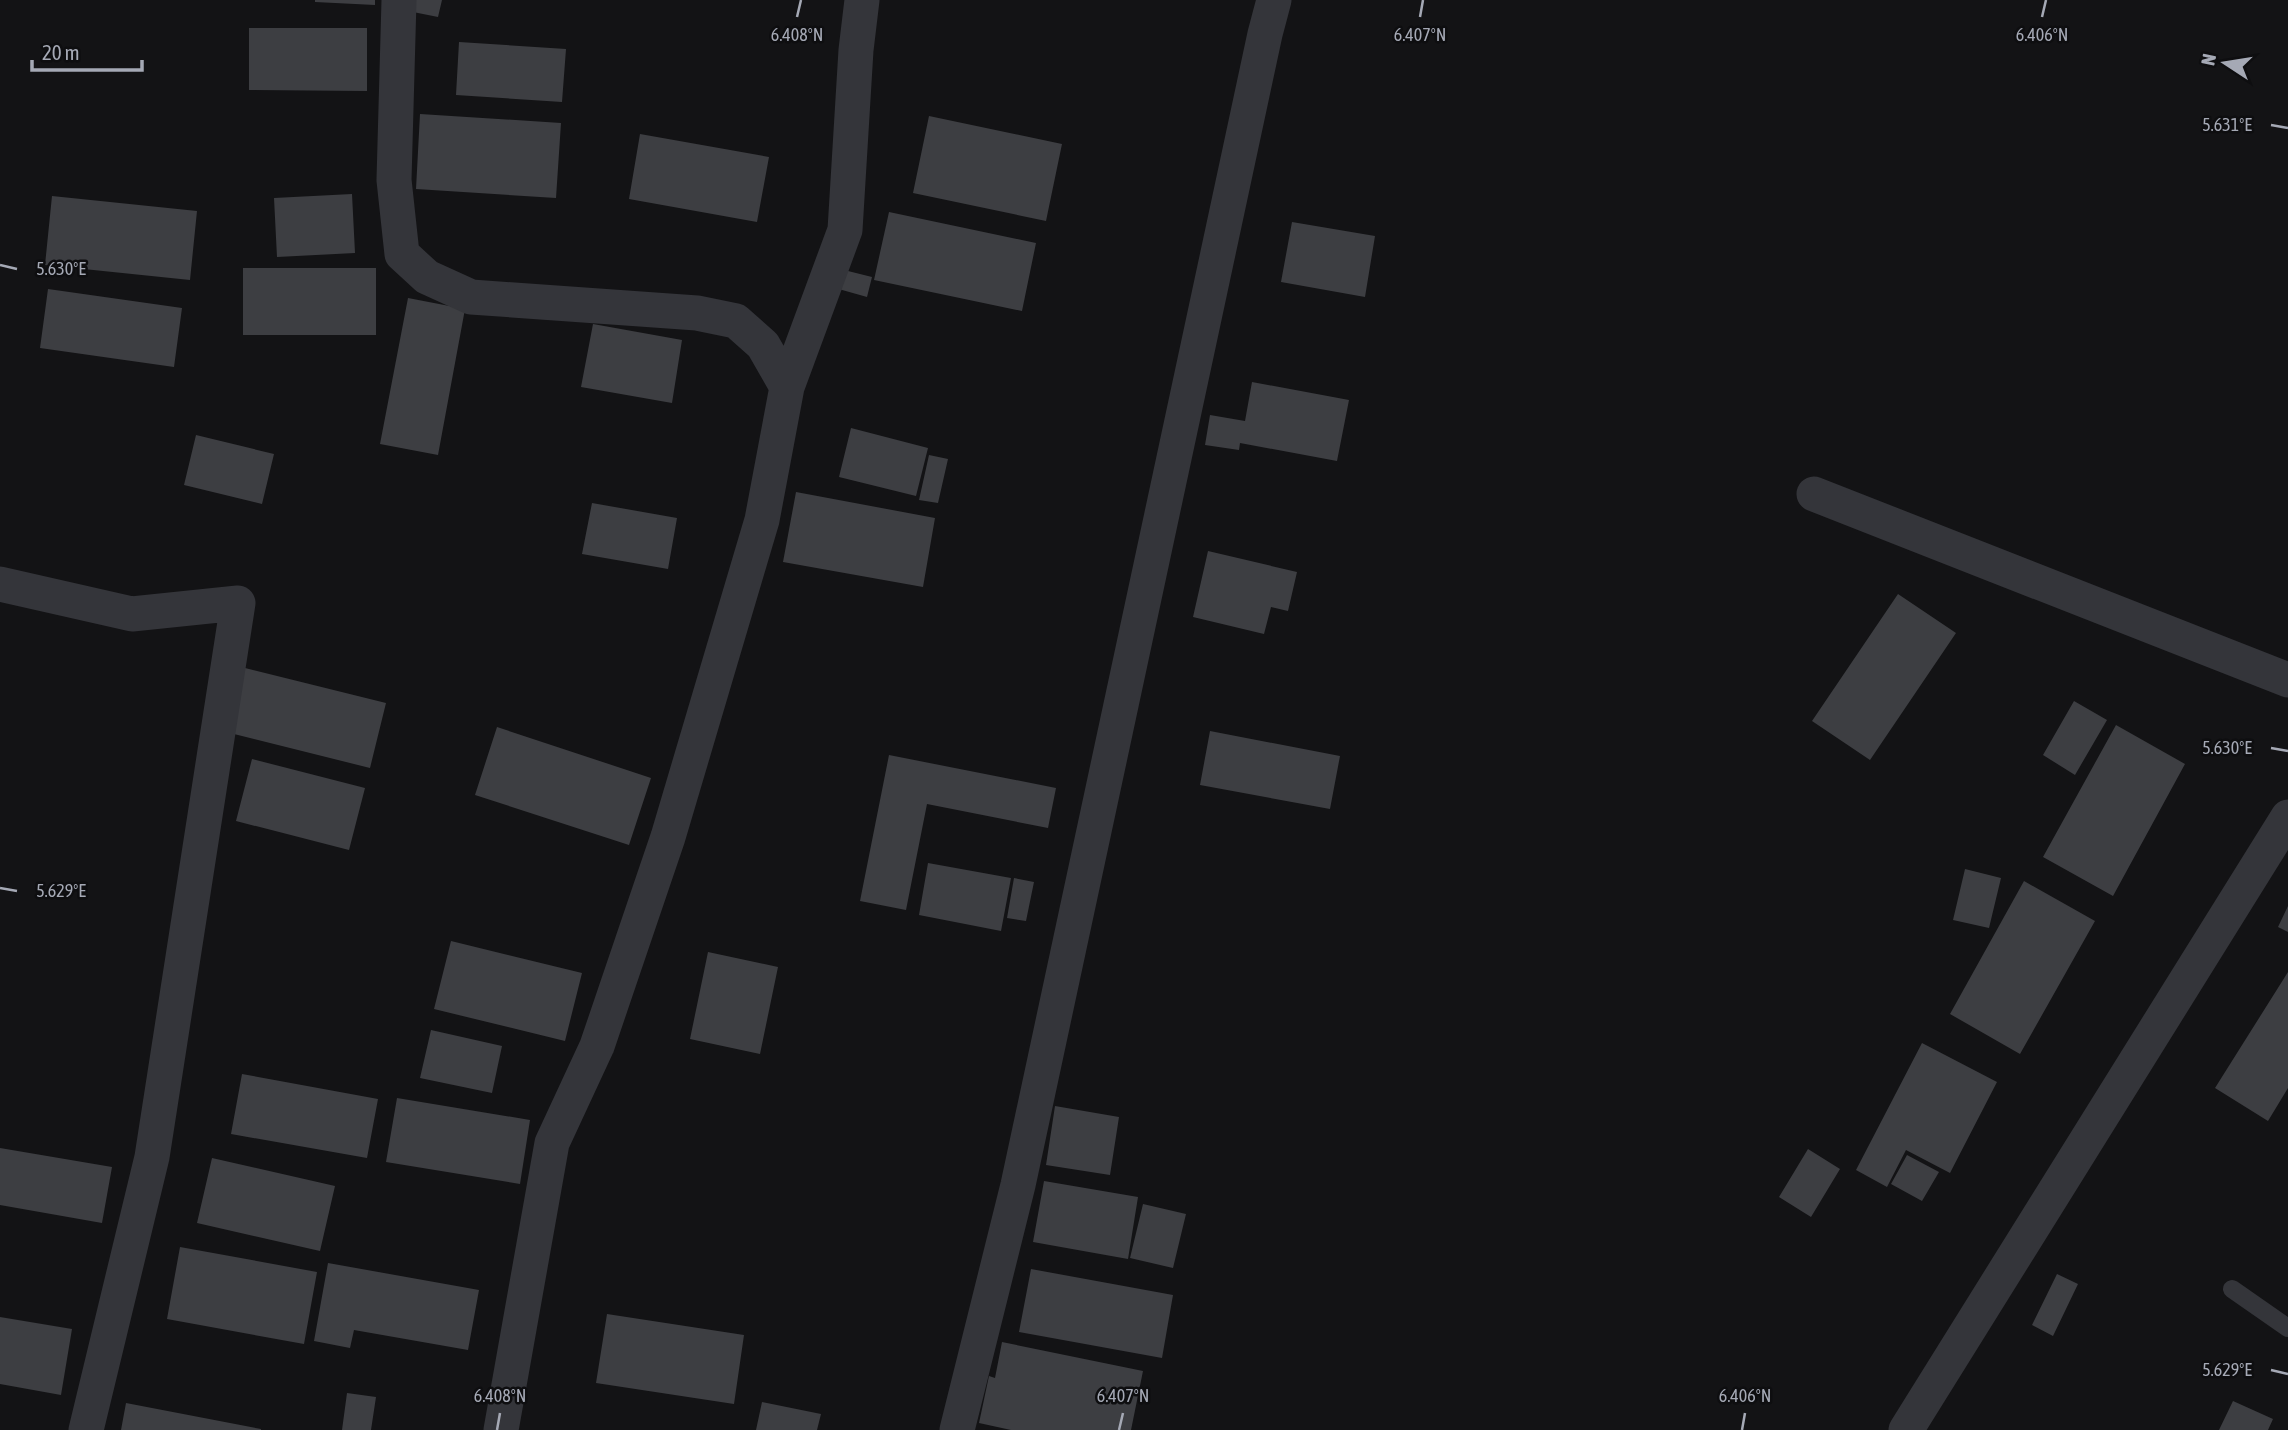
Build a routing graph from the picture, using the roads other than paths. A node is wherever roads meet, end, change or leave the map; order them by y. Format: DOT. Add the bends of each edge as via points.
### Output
graph roads {
  1 [pos="399,0"];
  2 [pos="862,0"];
  3 [pos="1274,0"];
  4 [pos="816,308"];
  5 [pos="763,345"];
  6 [pos="787,387"];
  7 [pos="1814,494"];
  8 [pos="0,584"];
  9 [pos="2288,680"];
  10 [pos="2288,817"];
  11 [pos="2232,1289"];
  12 [pos="2288,1328"];
  13 [pos="86,1430"];
  14 [pos="501,1430"];
  15 [pos="957,1430"];
  16 [pos="1906,1430"];
  1 -- 5 [label="street" via="394,180 402,254 427,277 471,297 698,313 736,321"];
  2 -- 4 [label="street" via="845,230"];
  3 -- 15 [label="street" via="1018,1185"];
  4 -- 5 [label="street"];
  4 -- 6 [label="street"];
  5 -- 6 [label="street"];
  6 -- 14 [label="street" via="762,520 668,837 597,1046 552,1143"];
  7 -- 9 [label="street"];
  8 -- 13 [label="street" via="132,614 238,603 152,1157"];
  10 -- 16 [label="street"];
  11 -- 12 [label="lane"];
}
